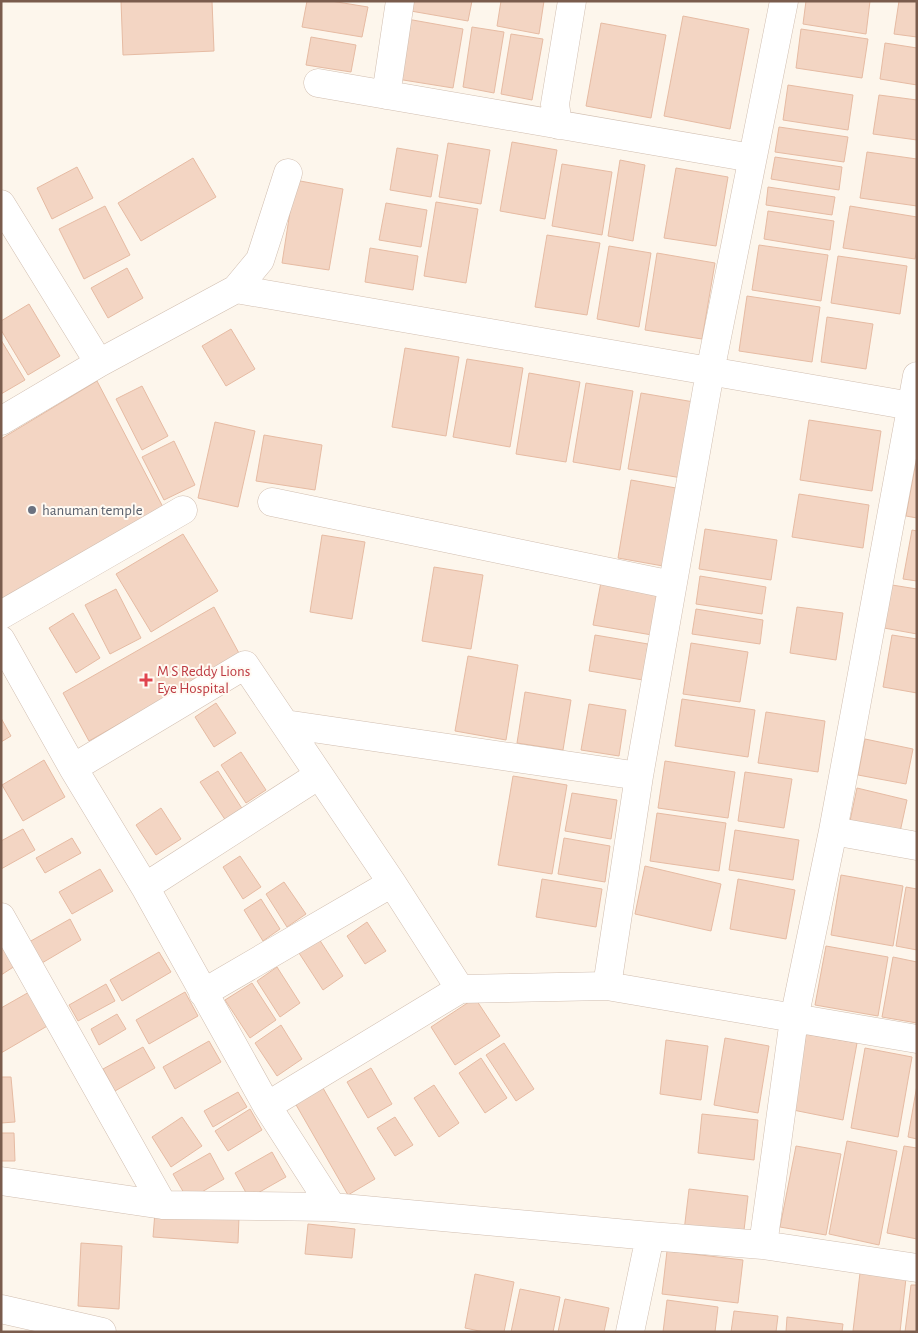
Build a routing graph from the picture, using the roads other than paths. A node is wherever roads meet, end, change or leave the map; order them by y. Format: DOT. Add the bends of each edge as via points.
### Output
graph roads {
  1 [pos="400,1"];
  2 [pos="572,1"];
  3 [pos="784,1"];
  4 [pos="318,83"];
  5 [pos="386,95"];
  6 [pos="558,125"];
  7 [pos="752,158"];
  8 [pos="288,173"];
  9 [pos="1,204"];
  10 [pos="236,289"];
  11 [pos="98,363"];
  12 [pos="710,372"];
  13 [pos="917,376"];
  14 [pos="914,407"];
  15 [pos="1,421"];
  16 [pos="272,502"];
  17 [pos="183,510"];
  18 [pos="672,585"];
  19 [pos="1,615"];
  20 [pos="1,640"];
  21 [pos="286,724"];
  22 [pos="73,768"];
  23 [pos="319,774"];
  24 [pos="639,776"];
  25 [pos="834,831"];
  26 [pos="917,846"];
  27 [pos="392,883"];
  28 [pos="145,887"];
  29 [pos="1,917"];
  30 [pos="607,986"];
  31 [pos="460,989"];
  32 [pos="204,993"];
  33 [pos="794,1019"];
  34 [pos="917,1039"];
  35 [pos="267,1106"];
  36 [pos="1,1181"];
  37 [pos="163,1205"];
  38 [pos="332,1208"];
  39 [pos="650,1236"];
  40 [pos="763,1245"];
  41 [pos="917,1268"];
  42 [pos="1,1309"];
  43 [pos="102,1332"];
  44 [pos="630,1332"];
  1 -- 5 [label="street"];
  2 -- 6 [label="street" via="554,104"];
  3 -- 7 [label="street"];
  4 -- 5 [label="street"];
  5 -- 6 [label="street"];
  6 -- 7 [label="street"];
  7 -- 12 [label="street"];
  8 -- 10 [label="street" via="260,260"];
  9 -- 11 [label="street"];
  10 -- 11 [label="street"];
  10 -- 12 [label="street"];
  11 -- 15 [label="street"];
  12 -- 14 [label="street"];
  12 -- 18 [label="street"];
  13 -- 14 [label="street"];
  14 -- 25 [label="street"];
  16 -- 18 [label="street"];
  17 -- 19 [label="street"];
  18 -- 24 [label="street"];
  20 -- 22 [label="street"];
  21 -- 22 [label="street" via="245,665"];
  21 -- 23 [label="street"];
  21 -- 24 [label="street"];
  22 -- 28 [label="street"];
  23 -- 27 [label="street"];
  23 -- 28 [label="street"];
  24 -- 30 [label="street"];
  25 -- 26 [label="street"];
  25 -- 33 [label="street"];
  27 -- 31 [label="street"];
  27 -- 32 [label="street"];
  28 -- 32 [label="street"];
  29 -- 37 [label="street"];
  30 -- 31 [label="street"];
  30 -- 33 [label="street"];
  31 -- 35 [label="street"];
  32 -- 35 [label="street"];
  33 -- 34 [label="street"];
  33 -- 40 [label="street"];
  35 -- 38 [label="street"];
  36 -- 37 [label="street"];
  37 -- 38 [label="street"];
  38 -- 39 [label="street"];
  39 -- 40 [label="street"];
  39 -- 44 [label="street"];
  40 -- 41 [label="street"];
  42 -- 43 [label="street"];
}
